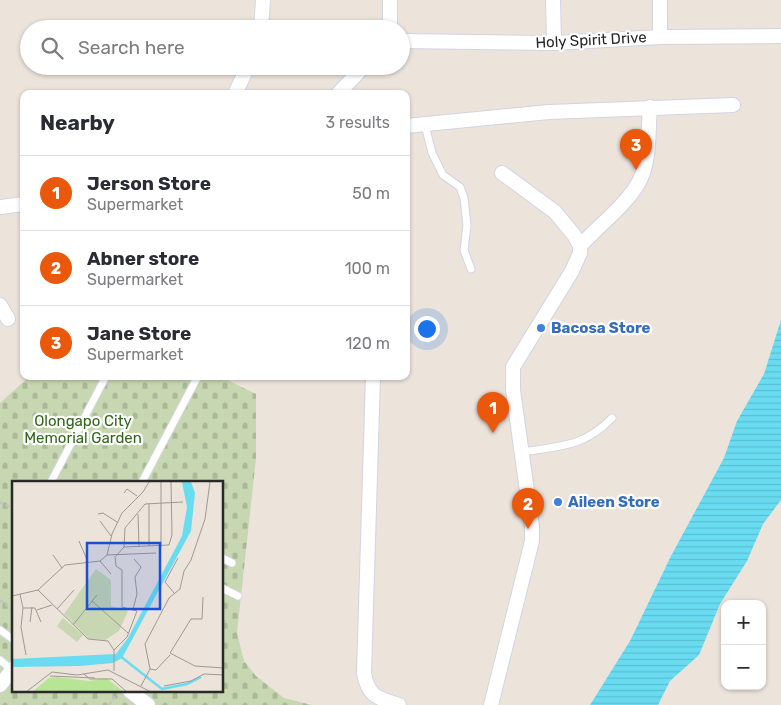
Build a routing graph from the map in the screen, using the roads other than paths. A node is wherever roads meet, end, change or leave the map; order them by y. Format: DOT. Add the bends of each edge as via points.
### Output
graph roads {
  1 [pos="263,0"];
  2 [pos="390,0"];
  3 [pos="553,0"];
  4 [pos="660,0"];
  5 [pos="262,20"];
  6 [pos="390,20"];
  7 [pos="660,36"];
  8 [pos="781,36"];
  9 [pos="410,41"];
  10 [pos="554,43"];
  11 [pos="244,75"];
  12 [pos="356,75"];
  13 [pos="237,90"];
  14 [pos="342,90"];
  15 [pos="732,105"];
  16 [pos="650,107"];
  17 [pos="425,125"];
  18 [pos="410,126"];
  19 [pos="502,173"];
  20 [pos="20,204"];
  21 [pos="0,205"];
  22 [pos="580,246"];
  23 [pos="471,269"];
  24 [pos="0,305"];
  25 [pos="8,319"];
  26 [pos="104,380"];
  27 [pos="196,380"];
  28 [pos="373,380"];
  29 [pos="612,418"];
  30 [pos="522,452"];
  31 [pos="52,481"];
  32 [pos="143,481"];
  33 [pos="224,559"];
  34 [pos="232,563"];
  35 [pos="224,589"];
  36 [pos="238,596"];
  37 [pos="0,630"];
  38 [pos="12,639"];
  39 [pos="0,660"];
  40 [pos="12,668"];
  41 [pos="12,670"];
  42 [pos="0,685"];
  43 [pos="131,692"];
  44 [pos="148,705"];
  45 [pos="399,705"];
  46 [pos="491,705"];
  1 -- 5 [label="street"];
  2 -- 6 [label="street"];
  3 -- 10 [label="street"];
  4 -- 7 [label="street"];
  7 -- 8 [label="street, Holy Spirit Drive"];
  7 -- 10 [label="street, Holy Spirit Drive"];
  9 -- 10 [label="street, Holy Spirit Drive"];
  11 -- 13 [label="street"];
  12 -- 14 [label="street"];
  15 -- 16 [label="street"];
  16 -- 17 [label="street" via="549,112"];
  16 -- 22 [label="street" via="645,164 640,179 630,195"];
  17 -- 18 [label="street"];
  17 -- 23 [label="lane" via="432,153 444,175 460,188 464,198 467,225 464,250"];
  19 -- 22 [label="street" via="555,212"];
  20 -- 21 [label="street"];
  22 -- 30 [label="street" via="572,271 513,367"];
  24 -- 25 [label="street"];
  26 -- 31 [label="lane"];
  27 -- 32 [label="lane"];
  28 -- 45 [label="street" via="364,673 366,688 376,698"];
  29 -- 30 [label="lane" via="597,432 577,442"];
  30 -- 46 [label="street" via="532,541"];
  33 -- 34 [label="lane"];
  35 -- 36 [label="lane"];
  37 -- 38 [label="lane"];
  39 -- 40 [label="lane"];
  41 -- 42 [label="street"];
  43 -- 44 [label="street"];
}
